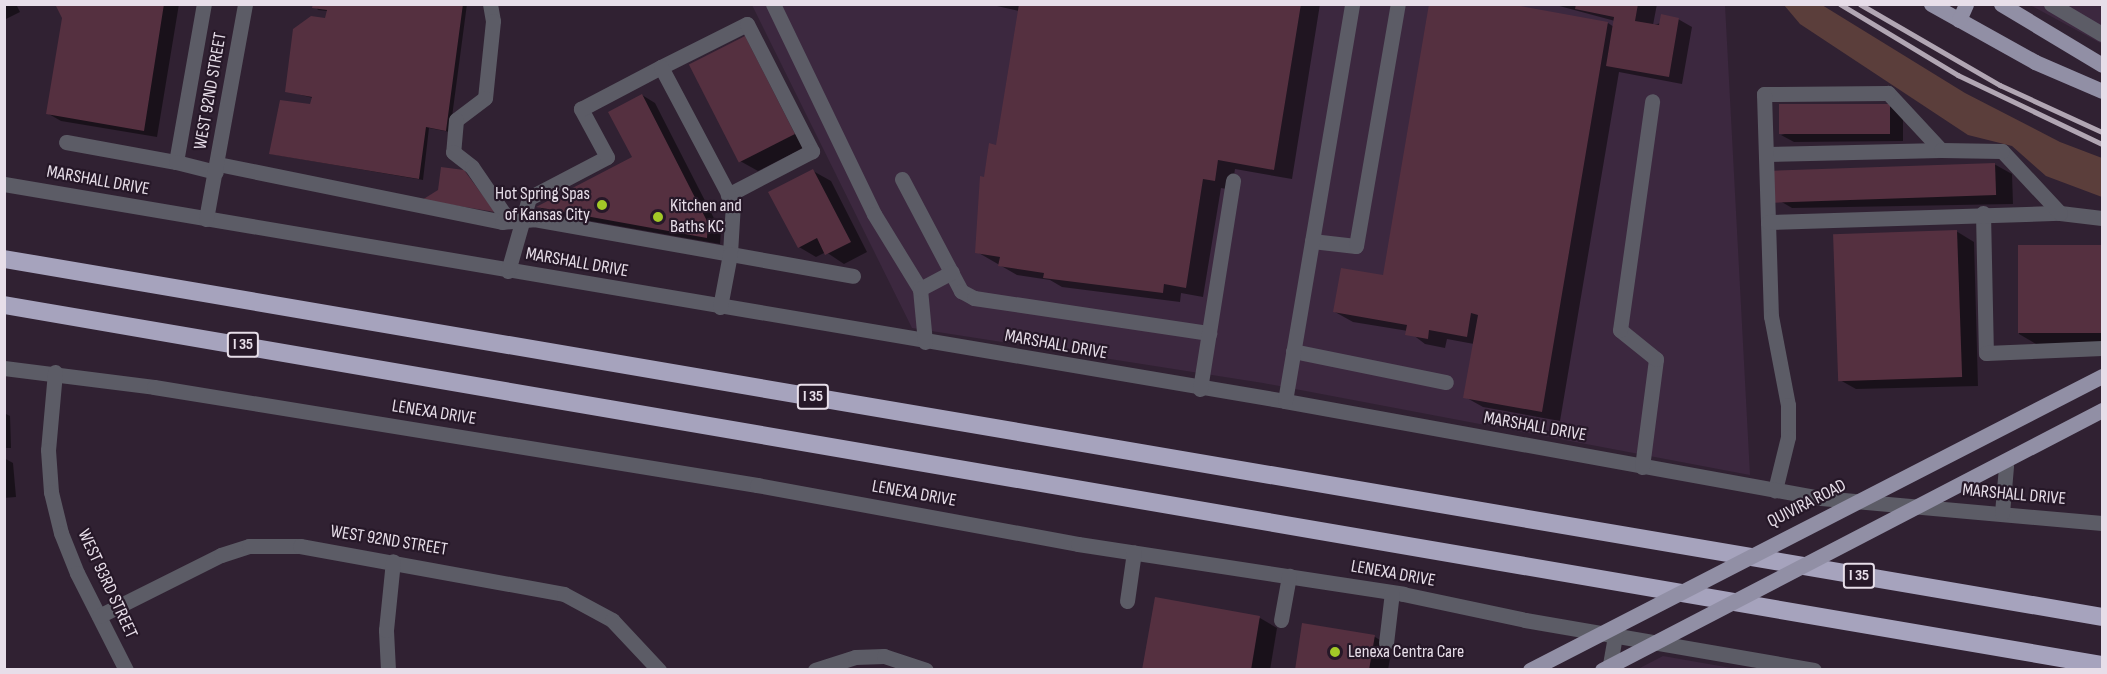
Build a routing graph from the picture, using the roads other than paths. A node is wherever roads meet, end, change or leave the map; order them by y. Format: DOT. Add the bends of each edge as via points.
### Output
graph roads {
  1 [pos="204,4"];
  2 [pos="245,4"];
  3 [pos="490,4"];
  4 [pos="773,4"];
  5 [pos="1352,4"];
  6 [pos="1398,4"];
  7 [pos="1931,4"];
  8 [pos="1966,4"];
  9 [pos="2001,4"];
  10 [pos="2051,4"];
  11 [pos="1959,20"];
  12 [pos="2103,34"];
  13 [pos="2103,65"];
  14 [pos="661,67"];
  15 [pos="2103,91"];
  16 [pos="1652,101"];
  17 [pos="66,142"];
  18 [pos="1941,150"];
  19 [pos="1766,154"];
  20 [pos="176,162"];
  21 [pos="217,168"];
  22 [pos="902,179"];
  23 [pos="1233,181"];
  24 [pos="4,184"];
  25 [pos="728,195"];
  26 [pos="1983,213"];
  27 [pos="2060,213"];
  28 [pos="2103,218"];
  29 [pos="206,219"];
  30 [pos="515,220"];
  31 [pos="1768,222"];
  32 [pos="1312,241"];
  33 [pos="730,254"];
  34 [pos="4,259"];
  35 [pos="508,271"];
  36 [pos="951,272"];
  37 [pos="853,276"];
  38 [pos="920,289"];
  39 [pos="4,304"];
  40 [pos="720,307"];
  41 [pos="1209,333"];
  42 [pos="925,342"];
  43 [pos="2103,348"];
  44 [pos="1293,351"];
  45 [pos="4,368"];
  46 [pos="55,372"];
  47 [pos="2103,376"];
  48 [pos="1446,382"];
  49 [pos="1200,389"];
  50 [pos="1285,401"];
  51 [pos="2103,410"];
  52 [pos="1642,466"];
  53 [pos="2006,466"];
  54 [pos="1775,490"];
  55 [pos="2002,513"];
  56 [pos="2103,523"];
  57 [pos="1134,552"];
  58 [pos="393,561"];
  59 [pos="1289,576"];
  60 [pos="1392,592"];
  61 [pos="1127,601"];
  62 [pos="99,616"];
  63 [pos="2101,617"];
  64 [pos="1281,620"];
  65 [pos="1903,631"];
  66 [pos="1615,636"];
  67 [pos="1386,643"];
  68 [pos="2103,665"];
  69 [pos="1779,666"];
  70 [pos="126,669"];
  71 [pos="388,669"];
  72 [pos="659,669"];
  73 [pos="815,669"];
  74 [pos="926,669"];
  75 [pos="1530,669"];
  76 [pos="1602,669"];
  77 [pos="1609,669"];
  78 [pos="1814,669"];
  79 [pos="2062,669"];
  1 -- 20 [label="street"];
  2 -- 21 [label="street, WEST 92ND STREET"];
  3 -- 30 [label="street" via="493,21 485,98 456,120 453,152 472,168"];
  4 -- 38 [label="street" via="874,214"];
  5 -- 32 [label="street"];
  6 -- 32 [label="street" via="1356,246"];
  7 -- 11 [label="main road"];
  8 -- 11 [label="main road"];
  9 -- 13 [label="main road"];
  10 -- 12 [label="street"];
  11 -- 15 [label="main road" via="2035,62"];
  14 -- 25 [label="street"];
  14 -- 25 [label="street" via="747,24 812,152"];
  14 -- 30 [label="street" via="581,109 607,157 529,198"];
  16 -- 52 [label="street" via="1620,330 1656,359"];
  17 -- 20 [label="street"];
  18 -- 19 [label="street"];
  18 -- 19 [label="street" via="1888,93 1764,94"];
  18 -- 27 [label="street" via="2002,151"];
  19 -- 31 [label="street"];
  20 -- 21 [label="street"];
  21 -- 29 [label="street, WEST 92ND STREET"];
  21 -- 30 [label="street"];
  22 -- 36 [label="street"];
  23 -- 41 [label="street"];
  24 -- 29 [label="street, MARSHALL DRIVE"];
  25 -- 33 [label="street" via="733,203"];
  26 -- 27 [label="street"];
  26 -- 31 [label="street"];
  26 -- 43 [label="street" via="1986,353"];
  27 -- 28 [label="street"];
  29 -- 35 [label="street, MARSHALL DRIVE"];
  30 -- 33 [label="street" via="534,219"];
  30 -- 35 [label="street"];
  31 -- 54 [label="street" via="1771,316 1788,405 1788,437"];
  32 -- 44 [label="street"];
  33 -- 37 [label="street"];
  33 -- 40 [label="street"];
  34 -- 63 [label="highway, I 35"];
  35 -- 40 [label="street, MARSHALL DRIVE"];
  36 -- 38 [label="street"];
  36 -- 41 [label="street" via="962,291 974,298"];
  38 -- 42 [label="street"];
  39 -- 65 [label="highway, I 35"];
  40 -- 42 [label="street, MARSHALL DRIVE"];
  41 -- 49 [label="street"];
  42 -- 49 [label="street, MARSHALL DRIVE"];
  44 -- 48 [label="street"];
  44 -- 50 [label="street"];
  45 -- 46 [label="street, LENEXA DRIVE"];
  46 -- 57 [label="street, LENEXA DRIVE" via="757,485"];
  46 -- 62 [label="street, WEST 93RD STREET" via="48,450 51,492 61,533"];
  47 -- 75 [label="main road, QUIVIRA ROAD, bridge"];
  49 -- 50 [label="street, MARSHALL DRIVE"];
  50 -- 52 [label="street, MARSHALL DRIVE"];
  51 -- 76 [label="main road, bridge"];
  52 -- 54 [label="street, MARSHALL DRIVE"];
  53 -- 55 [label="street"];
  54 -- 55 [label="street, MARSHALL DRIVE" via="1821,498"];
  55 -- 56 [label="street, MARSHALL DRIVE"];
  57 -- 59 [label="street, LENEXA DRIVE"];
  57 -- 61 [label="street"];
  58 -- 62 [label="street, WEST 92ND STREET" via="300,546 249,546 221,555"];
  58 -- 71 [label="street" via="386,630"];
  58 -- 72 [label="street, WEST 92ND STREET" via="564,594 612,620"];
  59 -- 60 [label="street, LENEXA DRIVE"];
  59 -- 64 [label="street"];
  60 -- 66 [label="street, LENEXA DRIVE"];
  60 -- 67 [label="street"];
  62 -- 70 [label="street, WEST 93RD STREET"];
  65 -- 68 [label="highway, I 35"];
  65 -- 79 [label="highway"];
  66 -- 69 [label="street, LENEXA DRIVE"];
  66 -- 77 [label="street"];
  69 -- 78 [label="street, LENEXA DRIVE"];
  73 -- 74 [label="street" via="855,657 884,656"];
}
